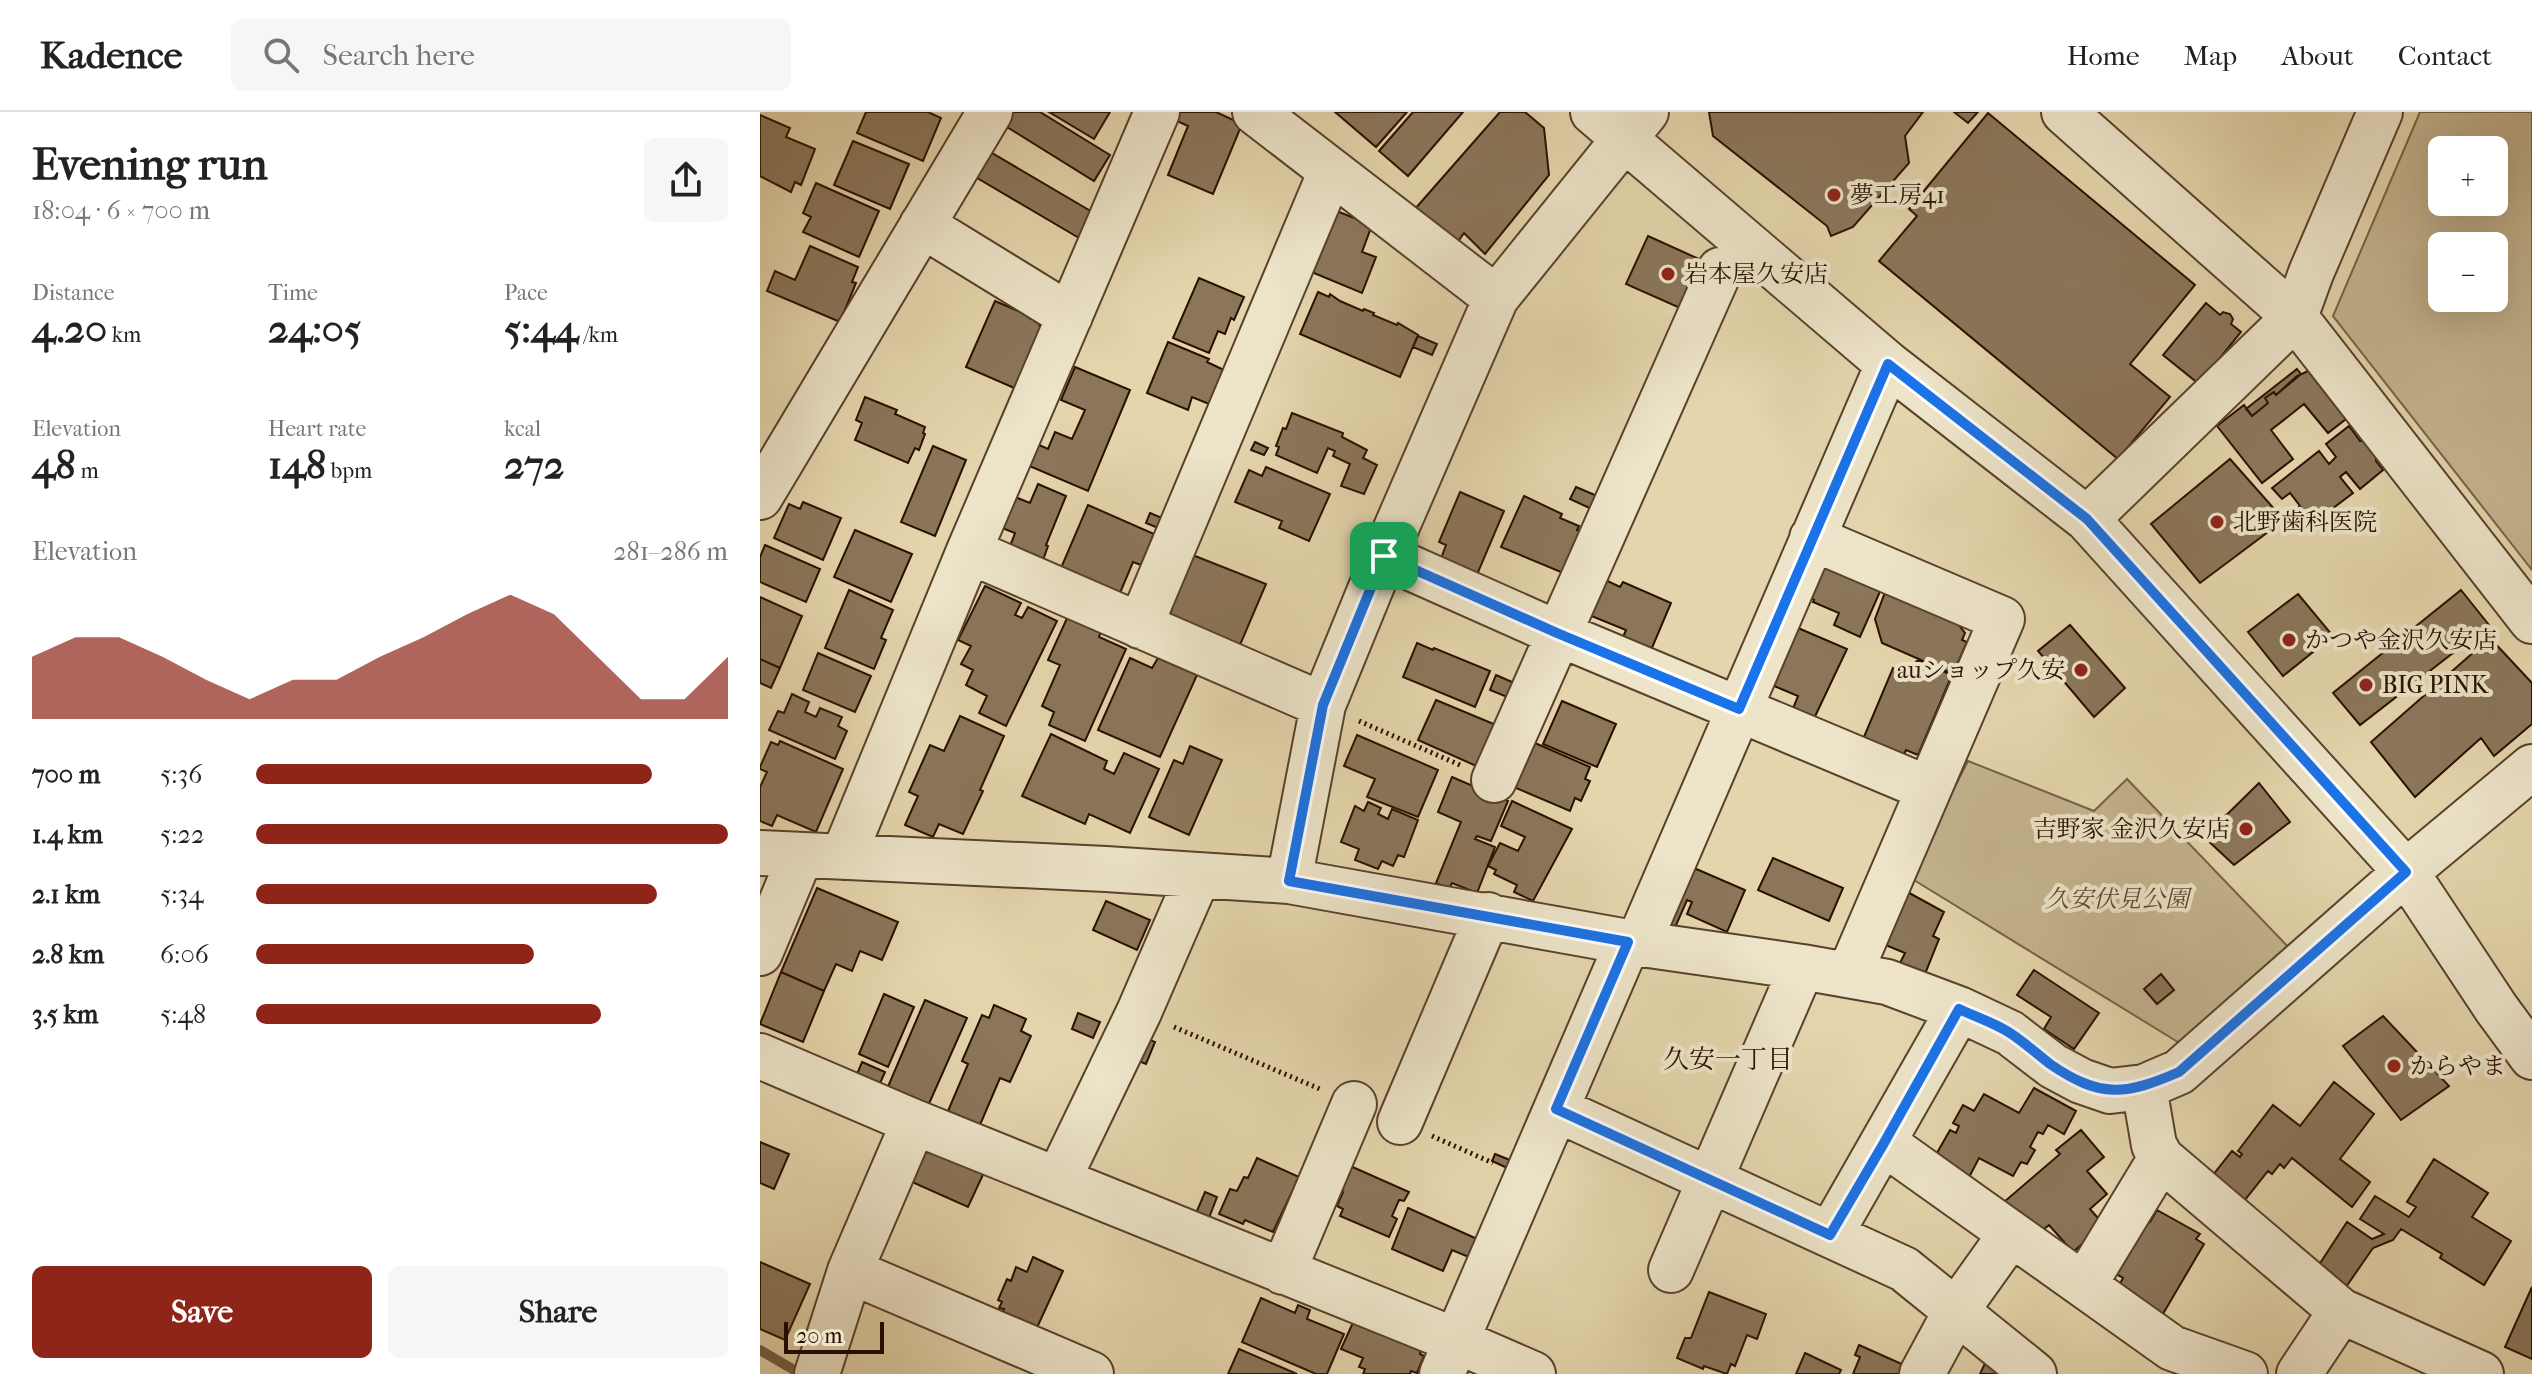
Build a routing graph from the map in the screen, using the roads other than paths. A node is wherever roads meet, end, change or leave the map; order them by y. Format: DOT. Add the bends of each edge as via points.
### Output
graph roads {
  1 [pos="990,112"];
  2 [pos="1157,112"];
  3 [pos="1255,112"];
  4 [pos="2064,112"];
  5 [pos="2380,112"];
  6 [pos="1621,120"];
  7 [pos="1331,171"];
  8 [pos="922,225"];
  9 [pos="1720,270"];
  10 [pos="1496,298"];
  11 [pos="1070,316"];
  12 [pos="2295,317"];
  13 [pos="1888,364"];
  14 [pos="760,497"];
  15 [pos="2087,519"];
  16 [pos="1812,538"];
  17 [pos="969,551"];
  18 [pos="1384,556"];
  19 [pos="2532,621"];
  20 [pos="1140,626"];
  21 [pos="1557,633"];
  22 [pos="1323,705"];
  23 [pos="1739,709"];
  24 [pos="2532,767"];
  25 [pos="1494,780"];
  26 [pos="1929,789"];
  27 [pos="802,855"];
  28 [pos="2406,872"];
  29 [pos="1194,876"];
  30 [pos="1289,881"];
  31 [pos="1488,915"];
  32 [pos="1633,943"];
  33 [pos="760,953"];
  34 [pos="1802,967"];
  35 [pos="1849,975"];
  36 [pos="1959,1009"];
  37 [pos="760,1056"];
  38 [pos="2532,1057"];
  39 [pos="2144,1087"];
  40 [pos="1354,1104"];
  41 [pos="1556,1109"];
  42 [pos="914,1122"];
  43 [pos="1400,1122"];
  44 [pos="1884,1143"];
  45 [pos="2161,1158"];
  46 [pos="1058,1180"];
  47 [pos="1710,1180"];
  48 [pos="2011,1234"];
  49 [pos="1830,1235"];
  50 [pos="1671,1270"];
  51 [pos="850,1271"];
  52 [pos="1283,1272"];
  53 [pos="2084,1285"];
  54 [pos="1956,1311"];
  55 [pos="2341,1311"];
  56 [pos="1450,1357"];
  57 [pos="2166,1361"];
  58 [pos="817,1374"];
  59 [pos="1091,1374"];
  60 [pos="1533,1374"];
  61 [pos="1922,1374"];
  62 [pos="2034,1374"];
  63 [pos="2245,1374"];
  64 [pos="2299,1374"];
  65 [pos="2481,1374"];
  1 -- 8 [label="street"];
  2 -- 11 [label="street"];
  3 -- 7 [label="street"];
  4 -- 12 [label="street"];
  5 -- 12 [label="street"];
  6 -- 10 [label="street"];
  6 -- 13 [label="street"];
  7 -- 10 [label="street"];
  7 -- 20 [label="street"];
  8 -- 11 [label="street"];
  8 -- 14 [label="street"];
  9 -- 21 [label="street"];
  10 -- 18 [label="street"];
  11 -- 17 [label="street"];
  12 -- 15 [label="street"];
  12 -- 19 [label="street"];
  13 -- 15 [label="street"];
  13 -- 16 [label="street"];
  15 -- 28 [label="street"];
  16 -- 23 [label="street"];
  16 -- 26 [label="street" via="2002,619"];
  17 -- 20 [label="street"];
  17 -- 27 [label="street"];
  18 -- 21 [label="street"];
  18 -- 22 [label="street"];
  20 -- 22 [label="street"];
  21 -- 23 [label="street"];
  21 -- 25 [label="street"];
  22 -- 30 [label="street"];
  23 -- 26 [label="street"];
  23 -- 32 [label="street"];
  24 -- 28 [label="street"];
  26 -- 35 [label="street"];
  27 -- 29 [label="street"];
  27 -- 33 [label="street"];
  28 -- 38 [label="street"];
  28 -- 39 [label="street" via="2179,1072"];
  29 -- 30 [label="street"];
  29 -- 46 [label="street"];
  30 -- 31 [label="street"];
  31 -- 32 [label="street"];
  31 -- 43 [label="street"];
  32 -- 34 [label="street"];
  32 -- 41 [label="street"];
  34 -- 35 [label="street"];
  34 -- 47 [label="street"];
  35 -- 36 [label="street" via="1887,982"];
  36 -- 39 [label="street" via="2010,1033 2081,1081 2110,1091"];
  36 -- 44 [label="street"];
  37 -- 42 [label="street"];
  39 -- 45 [label="street"];
  40 -- 52 [label="street"];
  41 -- 47 [label="street"];
  41 -- 56 [label="street"];
  42 -- 46 [label="street"];
  42 -- 51 [label="street"];
  44 -- 48 [label="street"];
  44 -- 49 [label="street"];
  45 -- 53 [label="street"];
  45 -- 55 [label="street"];
  46 -- 52 [label="street"];
  47 -- 49 [label="street"];
  47 -- 50 [label="street"];
  48 -- 53 [label="street"];
  48 -- 54 [label="street"];
  49 -- 54 [label="street" via="1904,1269"];
  51 -- 58 [label="street"];
  51 -- 59 [label="street"];
  52 -- 56 [label="street"];
  53 -- 57 [label="street"];
  54 -- 61 [label="street"];
  54 -- 62 [label="street"];
  55 -- 64 [label="street"];
  55 -- 65 [label="street"];
  56 -- 60 [label="street"];
  57 -- 63 [label="street"];
}
